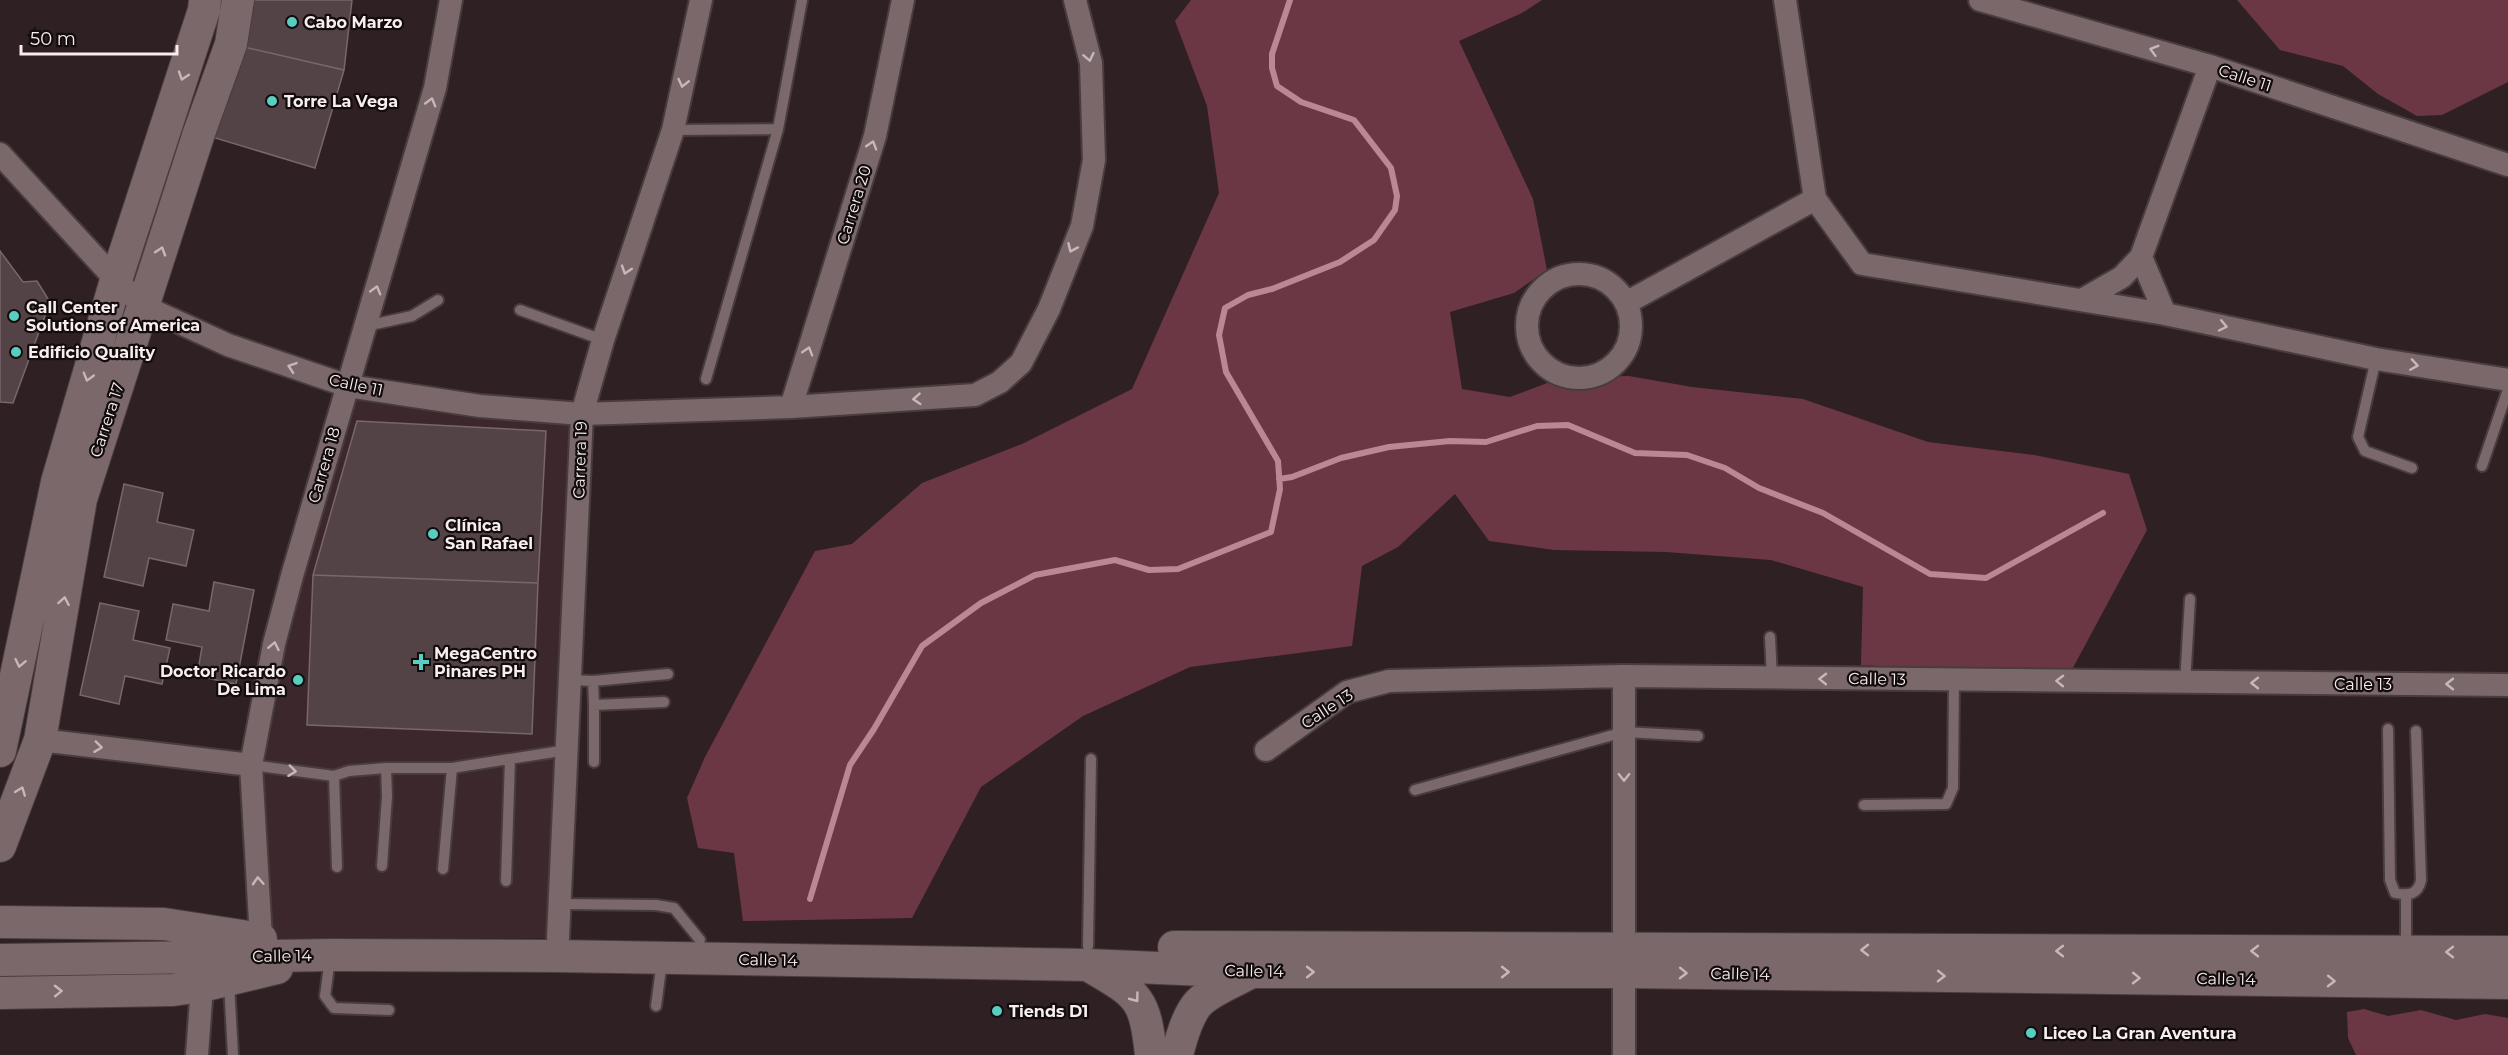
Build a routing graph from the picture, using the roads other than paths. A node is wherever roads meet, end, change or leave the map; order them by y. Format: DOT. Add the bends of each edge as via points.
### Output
graph roads {
  1 [pos="205,0"];
  2 [pos="238,0"];
  3 [pos="452,0"];
  4 [pos="701,0"];
  5 [pos="802,0"];
  6 [pos="903,0"];
  7 [pos="1075,0"];
  8 [pos="1785,0"];
  9 [pos="1980,0"];
  10 [pos="2210,66"];
  11 [pos="778,129"];
  12 [pos="673,130"];
  13 [pos="0,154"];
  14 [pos="2508,165"];
  15 [pos="1815,200"];
  16 [pos="2141,257"];
  17 [pos="116,280"];
  18 [pos="438,300"];
  19 [pos="2082,300"];
  20 [pos="1626,303"];
  21 [pos="143,306"];
  22 [pos="520,310"];
  23 [pos="2166,314"];
  24 [pos="366,326"];
  25 [pos="603,340"];
  26 [pos="2376,359"];
  27 [pos="706,379"];
  28 [pos="2508,380"];
  29 [pos="348,386"];
  30 [pos="2508,389"];
  31 [pos="791,407"];
  32 [pos="582,414"];
  33 [pos="2482,466"];
  34 [pos="2412,468"];
  35 [pos="2190,599"];
  36 [pos="1770,637"];
  37 [pos="668,674"];
  38 [pos="1624,676"];
  39 [pos="1772,678"];
  40 [pos="582,680"];
  41 [pos="1954,680"];
  42 [pos="2185,683"];
  43 [pos="2508,685"];
  44 [pos="664,702"];
  45 [pos="594,705"];
  46 [pos="2388,729"];
  47 [pos="2416,730"];
  48 [pos="1624,732"];
  49 [pos="1698,736"];
  50 [pos="40,740"];
  51 [pos="2,742"];
  52 [pos="567,750"];
  53 [pos="1266,750"];
  54 [pos="510,759"];
  55 [pos="1091,759"];
  56 [pos="594,762"];
  57 [pos="251,765"];
  58 [pos="386,768"];
  59 [pos="452,768"];
  60 [pos="334,776"];
  61 [pos="1414,790"];
  62 [pos="1864,805"];
  63 [pos="0,846"];
  64 [pos="382,866"];
  65 [pos="338,867"];
  66 [pos="443,869"];
  67 [pos="506,881"];
  68 [pos="2406,896"];
  69 [pos="560,904"];
  70 [pos="0,922"];
  71 [pos="558,938"];
  72 [pos="261,939"];
  73 [pos="700,940"];
  74 [pos="0,941"];
  75 [pos="2406,952"];
  76 [pos="2508,952"];
  77 [pos="331,955"];
  78 [pos="1088,955"];
  79 [pos="662,958"];
  80 [pos="1172,958"];
  81 [pos="0,960"];
  82 [pos="1624,961"];
  83 [pos="214,965"];
  84 [pos="1252,972"];
  85 [pos="2508,983"];
  86 [pos="6,996"];
  87 [pos="1196,1005"];
  88 [pos="656,1006"];
  89 [pos="389,1010"];
  90 [pos="197,1055"];
  91 [pos="233,1055"];
  92 [pos="1151,1055"];
  93 [pos="1177,1055"];
  94 [pos="1624,1055"];
  1 -- 17 [label="main road, Carrera 17, one-way"];
  21 -- 2 [label="main road, Carrera 17, one-way" via="231,44"];
  24 -- 3 [label="street, Carrera 18, one-way" via="435,88"];
  4 -- 12 [label="street, Carrera 19, one-way"];
  5 -- 11 [label="lane"];
  31 -- 6 [label="street, Carrera 20, one-way" via="875,136"];
  7 -- 31 [label="street, Calle 11, one-way" via="1091,63 1094,160 1082,226 1049,309 1021,363 1000,382 975,395"];
  8 -- 15 [label="street"];
  10 -- 9 [label="street, Calle 11, one-way"];
  10 -- 14 [label="street, Calle 11"];
  10 -- 16 [label="street"];
  11 -- 12 [label="lane"];
  11 -- 27 [label="lane"];
  12 -- 25 [label="street, Carrera 19, one-way"];
  13 -- 17 [label="street, Calle 11"];
  15 -- 19 [label="street" via="1863,264"];
  15 -- 20 [label="street"];
  16 -- 19 [label="street" via="2122,278"];
  16 -- 23 [label="street"];
  17 -- 21 [label="street, Calle 11"];
  17 -- 51 [label="main road, Carrera 17, one-way" via="57,482"];
  18 -- 24 [label="lane" via="412,316"];
  19 -- 23 [label="street"];
  20 -- 20 [label="street" via="1616,288 1601,278 1566,275 1550,283 1530,311 1527,328 1531,346 1552,371 1585,379 1601,374 1620,358 1631,336"];
  29 -- 21 [label="street, Calle 11, one-way" via="228,345"];
  50 -- 21 [label="main road, Carrera 17, one-way" via="81,499"];
  22 -- 25 [label="lane"];
  23 -- 26 [label="street, one-way"];
  24 -- 29 [label="street, Carrera 18"];
  25 -- 32 [label="street, Carrera 19"];
  26 -- 28 [label="street, one-way"];
  26 -- 34 [label="lane" via="2358,437 2365,451"];
  29 -- 32 [label="street, Calle 11" via="480,405"];
  57 -- 29 [label="street, Carrera 18, one-way" via="274,644"];
  30 -- 33 [label="lane"];
  31 -- 32 [label="street, Calle 11"];
  32 -- 40 [label="street, Carrera 19"];
  35 -- 42 [label="lane"];
  36 -- 39 [label="lane"];
  37 -- 40 [label="lane"];
  38 -- 39 [label="street, Calle 13"];
  38 -- 48 [label="street"];
  38 -- 53 [label="street, Calle 13" via="1389,681 1347,692"];
  41 -- 39 [label="street, Calle 13, one-way"];
  40 -- 45 [label="lane"];
  40 -- 52 [label="street, Carrera 19"];
  42 -- 41 [label="street, Calle 13, one-way"];
  41 -- 62 [label="lane" via="1953,788 1946,804"];
  43 -- 42 [label="street, Calle 13, one-way"];
  44 -- 45 [label="lane"];
  45 -- 56 [label="lane"];
  46 -- 68 [label="lane" via="2390,880 2395,893"];
  47 -- 68 [label="lane" via="2421,879 2420,887"];
  48 -- 49 [label="lane"];
  48 -- 61 [label="lane"];
  48 -- 82 [label="street, one-way"];
  50 -- 57 [label="street, one-way"];
  63 -- 50 [label="main road, Carrera 17, one-way"];
  52 -- 54 [label="lane"];
  52 -- 69 [label="street, Carrera 19"];
  54 -- 59 [label="lane"];
  54 -- 67 [label="lane"];
  55 -- 78 [label="lane"];
  57 -- 60 [label="lane, one-way"];
  72 -- 57 [label="street, Carrera 18, one-way"];
  58 -- 59 [label="lane"];
  58 -- 60 [label="lane"];
  58 -- 64 [label="lane"];
  59 -- 66 [label="lane"];
  60 -- 65 [label="lane"];
  68 -- 75 [label="lane"];
  69 -- 71 [label="street, Carrera 19"];
  69 -- 73 [label="lane" via="674,908"];
  70 -- 72 [label="main road" via="164,924"];
  71 -- 72 [label="main road, Calle 14"];
  71 -- 73 [label="main road, Calle 14"];
  72 -- 83 [label="main road, Calle 14"];
  73 -- 78 [label="main road, Calle 14"];
  74 -- 83 [label="main road, Calle 14"];
  76 -- 75 [label="main road, Calle 14, one-way"];
  75 -- 82 [label="main road, Calle 14, one-way"];
  77 -- 79 [label="main road, Calle 14"];
  77 -- 83 [label="main road, Calle 14"];
  77 -- 89 [label="lane" via="325,996 334,1008"];
  78 -- 79 [label="main road, Calle 14"];
  78 -- 80 [label="main road, Calle 14"];
  78 -- 92 [label="main road, one-way" via="1140,1003 1147,1020"];
  79 -- 88 [label="lane"];
  80 -- 82 [label="main road, Calle 14"];
  80 -- 84 [label="main road, Calle 14"];
  80 -- 87 [label="main road" via="1193,987"];
  81 -- 83 [label="main road, Calle 14"];
  84 -- 82 [label="main road, Calle 14, one-way"];
  82 -- 85 [label="main road, Calle 14, one-way"];
  82 -- 94 [label="street"];
  86 -- 83 [label="main road, one-way" via="173,990"];
  83 -- 90 [label="street"];
  83 -- 91 [label="lane"];
  84 -- 87 [label="main road"];
  87 -- 93 [label="main road"];
}
